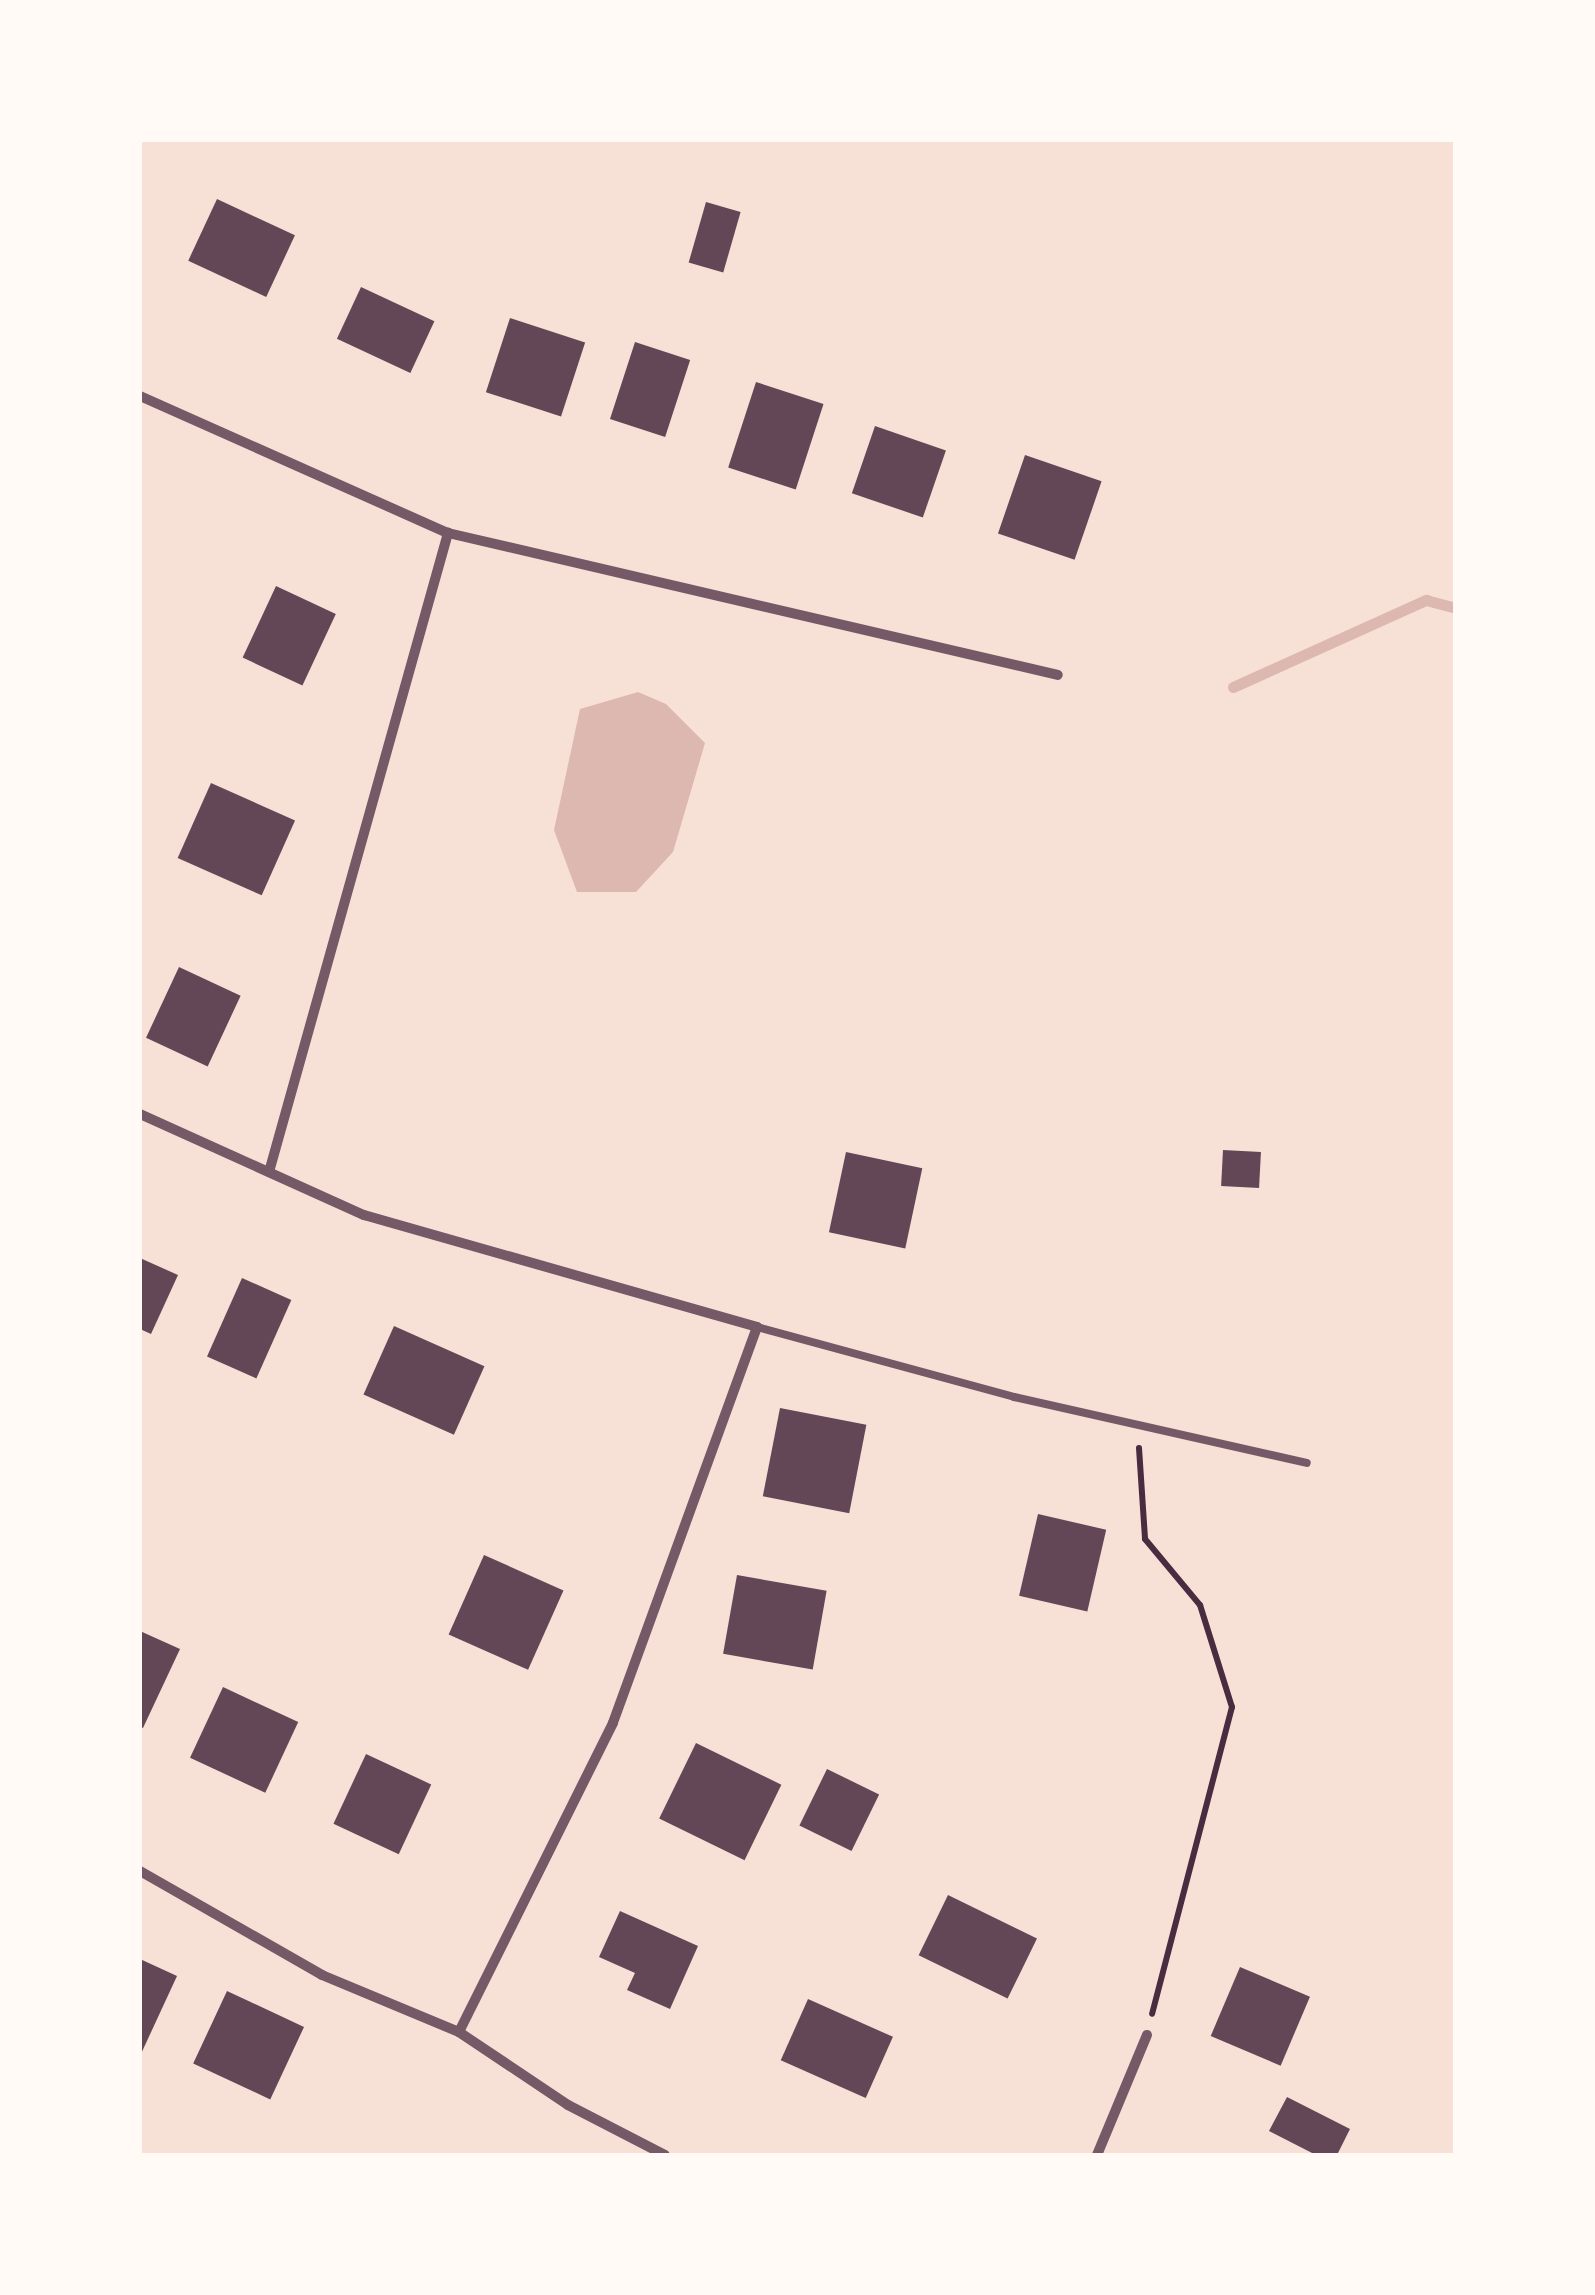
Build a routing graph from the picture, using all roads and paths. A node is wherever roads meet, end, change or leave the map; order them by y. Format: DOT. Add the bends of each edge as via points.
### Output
graph roads {
  1 [pos="140,396"];
  2 [pos="448,533"];
  3 [pos="1058,675"];
  4 [pos="140,1114"];
  5 [pos="269,1172"];
  6 [pos="757,1327"];
  7 [pos="1138,1425"];
  8 [pos="1306,1463"];
  9 [pos="140,1871"];
  10 [pos="460,2032"];
  11 [pos="1147,2035"];
  12 [pos="665,2155"];
  13 [pos="1097,2155"];
  1 -- 2 [label="street"];
  2 -- 3 [label="street"];
  2 -- 5 [label="street"];
  4 -- 5 [label="street"];
  5 -- 6 [label="street" via="364,1215"];
  6 -- 7 [label="lane"];
  6 -- 10 [label="street" via="613,1722"];
  7 -- 8 [label="lane"];
  7 -- 11 [label="path" via="1145,1540 1200,1604 1232,1708"];
  9 -- 10 [label="street" via="322,1975"];
  10 -- 12 [label="street" via="568,2105"];
  11 -- 13 [label="street"];
}
